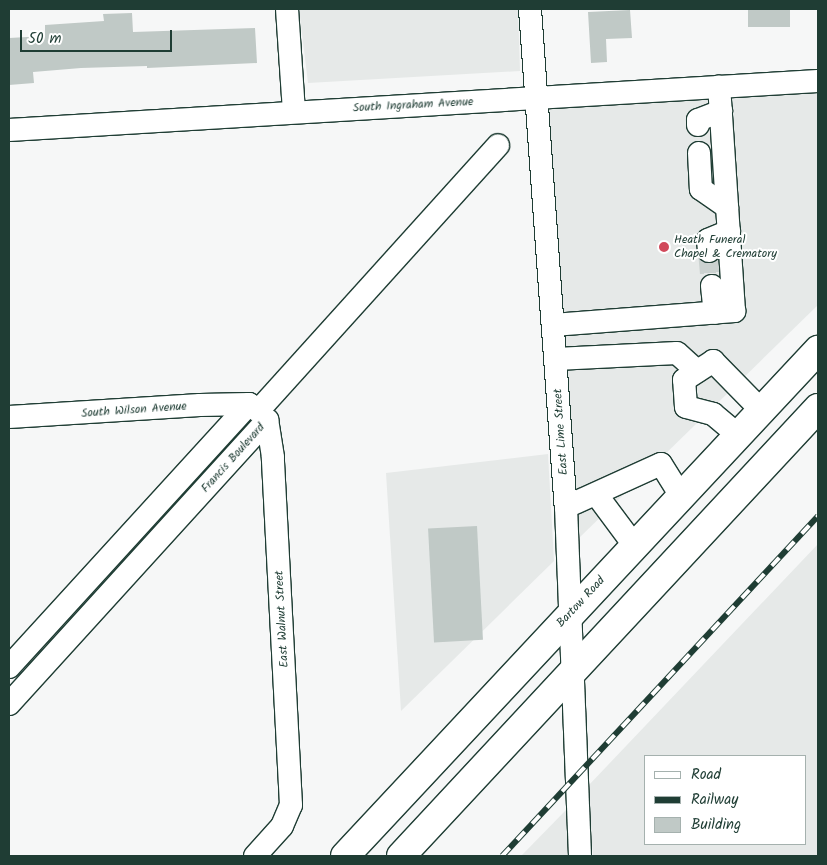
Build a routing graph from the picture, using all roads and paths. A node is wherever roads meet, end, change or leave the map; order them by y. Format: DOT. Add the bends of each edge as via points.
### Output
graph roads {
  1 [pos="287,9"];
  2 [pos="530,9"];
  3 [pos="818,81"];
  4 [pos="719,86"];
  5 [pos="536,98"];
  6 [pos="721,111"];
  7 [pos="294,112"];
  8 [pos="698,125"];
  9 [pos="9,130"];
  10 [pos="498,145"];
  11 [pos="699,153"];
  12 [pos="727,207"];
  13 [pos="728,231"];
  14 [pos="708,251"];
  15 [pos="712,286"];
  16 [pos="714,313"];
  17 [pos="553,325"];
  18 [pos="818,350"];
  19 [pos="556,359"];
  20 [pos="697,371"];
  21 [pos="738,388"];
  22 [pos="818,408"];
  23 [pos="761,410"];
  24 [pos="258,412"];
  25 [pos="713,414"];
  26 [pos="9,417"];
  27 [pos="738,435"];
  28 [pos="596,494"];
  29 [pos="681,496"];
  30 [pos="566,508"];
  31 [pos="634,546"];
  32 [pos="569,614"];
  33 [pos="43,630"];
  34 [pos="61,645"];
  35 [pos="9,667"];
  36 [pos="572,672"];
  37 [pos="9,704"];
  38 [pos="256,856"];
  39 [pos="345,856"];
  40 [pos="401,856"];
  41 [pos="580,856"];
  1 -- 7 [label="street"];
  2 -- 5 [label="street, East Lime Street"];
  3 -- 4 [label="street, South Ingraham Avenue"];
  4 -- 5 [label="street, South Ingraham Avenue"];
  4 -- 6 [label="street"];
  5 -- 7 [label="street, South Ingraham Avenue"];
  5 -- 17 [label="street, East Lime Street"];
  6 -- 8 [label="street" via="698,120"];
  6 -- 12 [label="street"];
  7 -- 9 [label="street, South Ingraham Avenue"];
  10 -- 24 [label="street, Francis Boulevard"];
  11 -- 12 [label="street" via="701,189"];
  12 -- 13 [label="street"];
  13 -- 14 [label="street" via="708,240"];
  13 -- 16 [label="street" via="734,312"];
  15 -- 16 [label="street"];
  16 -- 17 [label="street"];
  17 -- 19 [label="street, East Lime Street"];
  18 -- 23 [label="main road, Bartow Road"];
  19 -- 20 [label="street" via="677,353"];
  19 -- 30 [label="street, East Lime Street"];
  20 -- 21 [label="street" via="713,361"];
  20 -- 25 [label="street" via="684,380 686,407"];
  21 -- 23 [label="street"];
  21 -- 25 [label="street"];
  22 -- 36 [label="main road"];
  23 -- 27 [label="main road, Bartow Road"];
  24 -- 26 [label="street, South Wilson Avenue"];
  24 -- 33 [label="street, Francis Boulevard"];
  24 -- 34 [label="street, Francis Boulevard"];
  24 -- 38 [label="street, East Walnut Street" via="273,457 291,805 282,826"];
  25 -- 27 [label="street"];
  27 -- 29 [label="main road, Bartow Road"];
  28 -- 29 [label="street" via="661,464"];
  28 -- 30 [label="street"];
  28 -- 31 [label="street"];
  29 -- 31 [label="main road, Bartow Road"];
  30 -- 32 [label="street, East Lime Street"];
  31 -- 32 [label="main road, Bartow Road"];
  32 -- 36 [label="street, East Lime Street"];
  32 -- 39 [label="main road, Bartow Road"];
  33 -- 34 [label="street"];
  33 -- 35 [label="street, Francis Boulevard"];
  34 -- 37 [label="street, Francis Boulevard"];
  36 -- 40 [label="main road"];
  36 -- 41 [label="street, East Lime Street"];
}
